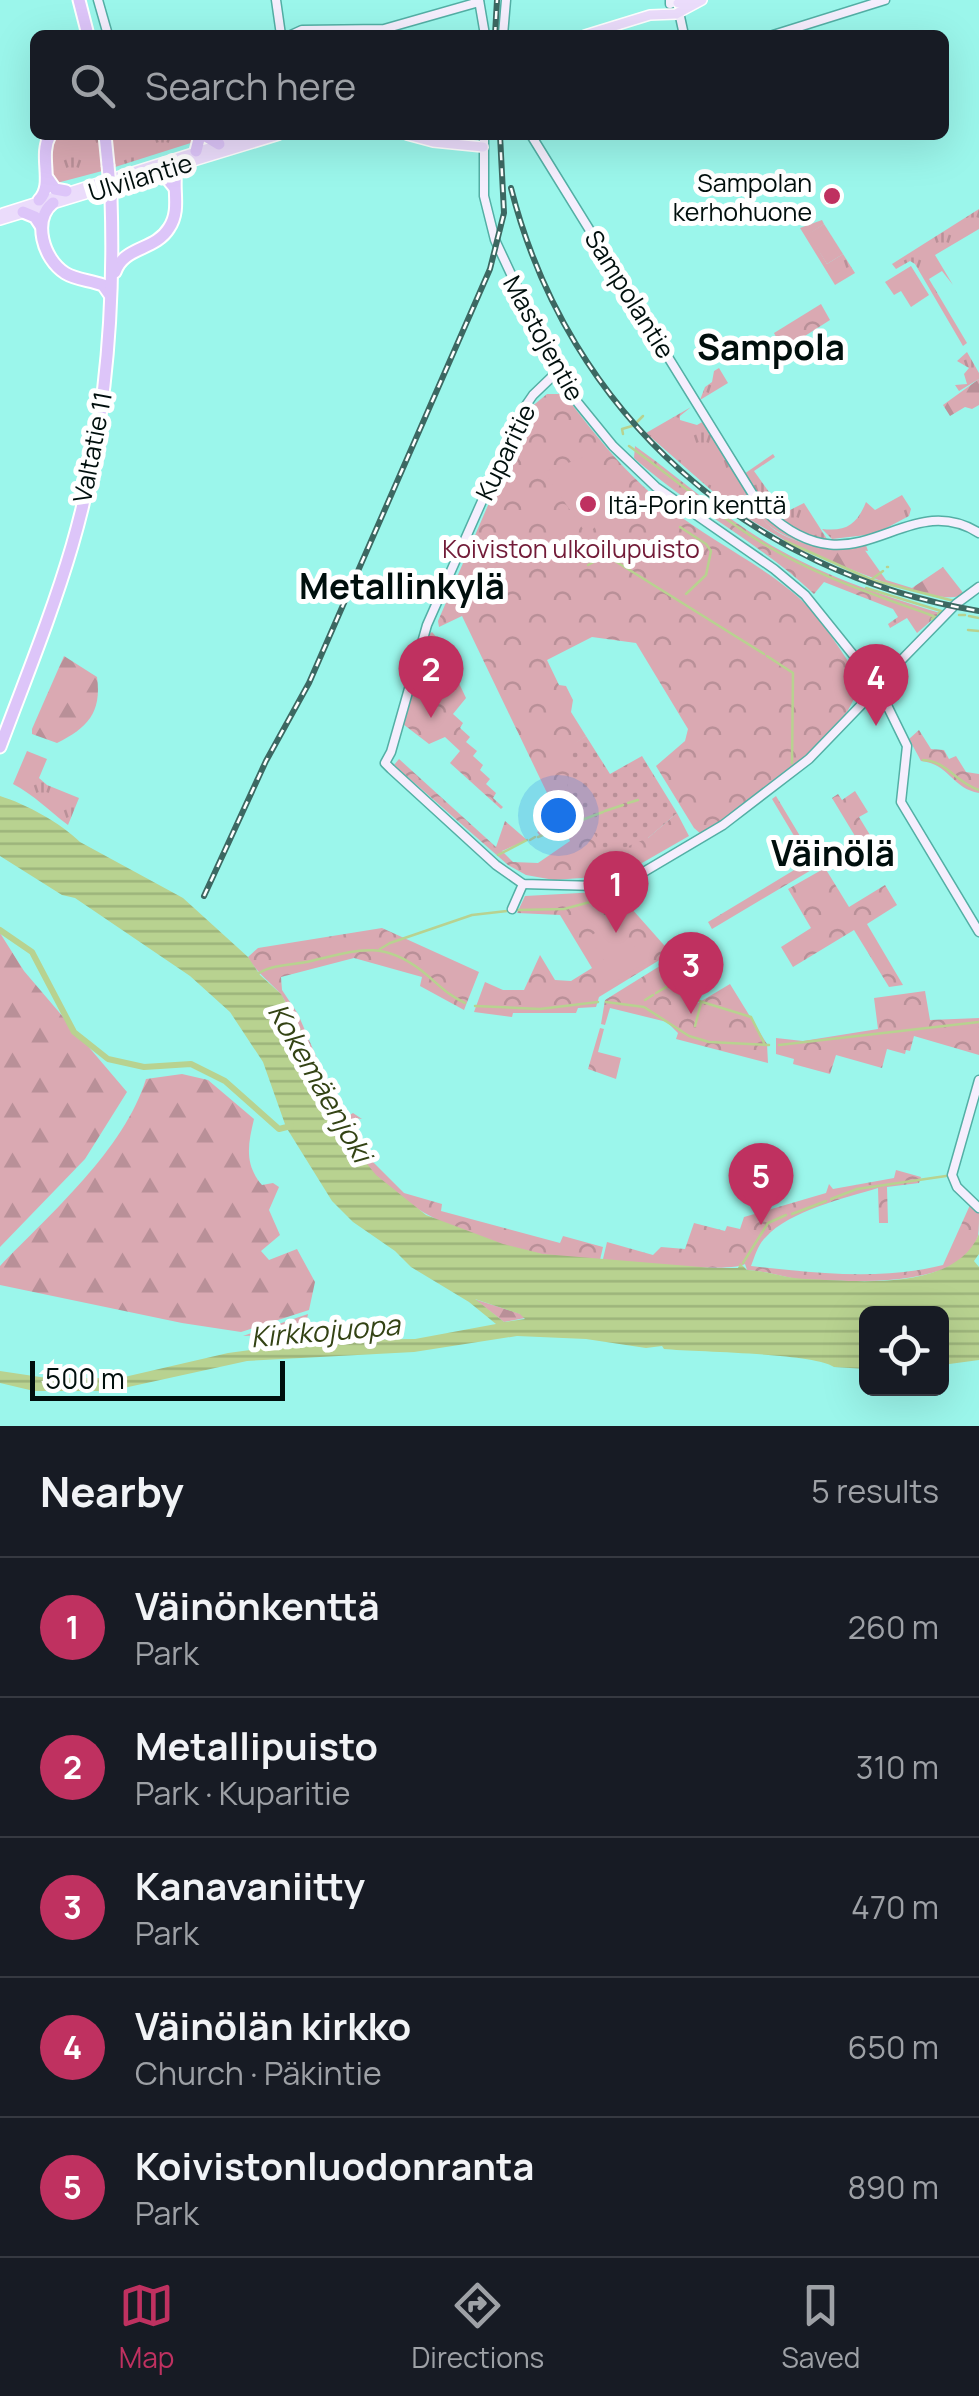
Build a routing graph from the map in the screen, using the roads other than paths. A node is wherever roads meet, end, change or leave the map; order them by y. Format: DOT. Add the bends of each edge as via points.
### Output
graph roads {
  1 [pos="80,0"];
  2 [pos="98,0"];
  3 [pos="276,0"];
  4 [pos="506,0"];
  5 [pos="701,0"];
  6 [pos="885,0"];
  7 [pos="479,1"];
  8 [pos="674,6"];
  9 [pos="281,29"];
  10 [pos="87,30"];
  11 [pos="107,30"];
  12 [pos="302,30"];
  13 [pos="386,30"];
  14 [pos="484,30"];
  15 [pos="503,30"];
  16 [pos="601,30"];
  17 [pos="682,30"];
  18 [pos="789,30"];
  19 [pos="48,140"];
  20 [pos="106,140"];
  21 [pos="200,140"];
  22 [pos="211,140"];
  23 [pos="233,140"];
  24 [pos="264,140"];
  25 [pos="426,140"];
  26 [pos="534,140"];
  27 [pos="484,141"];
  28 [pos="219,144"];
  29 [pos="196,151"];
  30 [pos="178,166"];
  31 [pos="161,170"];
  32 [pos="46,175"];
  33 [pos="174,188"];
  34 [pos="66,191"];
  35 [pos="38,200"];
  36 [pos="53,203"];
  37 [pos="23,212"];
  38 [pos="0,217"];
  39 [pos="41,226"];
  40 [pos="112,246"];
  41 [pos="133,251"];
  42 [pos="112,260"];
  43 [pos="90,280"];
  44 [pos="112,280"];
  45 [pos="111,299"];
  46 [pos="558,372"];
  47 [pos="979,533"];
  48 [pos="979,587"];
  49 [pos="875,690"];
  50 [pos="0,747"];
  51 [pos="523,884"];
  52 [pos="512,909"];
  53 [pos="979,932"];
  54 [pos="979,1080"];
  55 [pos="979,1208"];
  1 -- 10 [label="highway"];
  2 -- 11 [label="street"];
  3 -- 9 [label="street"];
  4 -- 15 [label="street"];
  5 -- 8 [label="main road"];
  6 -- 18 [label="street"];
  7 -- 13 [label="street"];
  7 -- 14 [label="street"];
  8 -- 16 [label="main road"];
  8 -- 17 [label="street"];
  9 -- 12 [label="street"];
  19 -- 32 [label="highway"];
  20 -- 40 [label="highway, Valtatie 11, bridge"];
  21 -- 29 [label="highway"];
  22 -- 28 [label="highway"];
  23 -- 28 [label="main road, Ulvilantie"];
  24 -- 30 [label="main road, Ulvilantie"];
  25 -- 27 [label="main road"];
  26 -- 47 [label="street, Sampolantie" via="773,518 806,538 842,545 921,521 951,522"];
  27 -- 46 [label="street, Mastojentie" via="492,230"];
  28 -- 29 [label="main road, Ulvilantie"];
  29 -- 34 [label="main road, Ulvilantie"];
  30 -- 31 [label="main road, Ulvilantie"];
  30 -- 33 [label="highway"];
  31 -- 33 [label="highway"];
  31 -- 36 [label="main road, Ulvilantie"];
  32 -- 34 [label="highway" via="55,189"];
  32 -- 35 [label="highway"];
  33 -- 41 [label="highway" via="172,225 158,241"];
  34 -- 35 [label="main road, Ulvilantie"];
  35 -- 38 [label="main road, Ulvilantie"];
  36 -- 37 [label="main road, Ulvilantie"];
  36 -- 39 [label="highway"];
  37 -- 38 [label="main road, Ulvilantie"];
  37 -- 39 [label="highway"];
  39 -- 43 [label="highway" via="57,267"];
  40 -- 41 [label="highway"];
  40 -- 42 [label="highway, Valtatie 11"];
  41 -- 44 [label="highway" via="118,262"];
  42 -- 43 [label="highway"];
  42 -- 44 [label="highway, Valtatie 11"];
  43 -- 45 [label="highway" via="106,287"];
  44 -- 45 [label="highway, Valtatie 11"];
  45 -- 50 [label="highway, Valtatie 11" via="102,408 80,516"];
  46 -- 49 [label="street, Mastojentie" via="632,466 804,595"];
  46 -- 51 [label="street, Kuparitie" via="533,395 509,437 428,625 386,763"];
  48 -- 49 [label="street"];
  49 -- 51 [label="street" via="766,795 656,866 597,886"];
  49 -- 53 [label="street, Mastojentie" via="907,754 901,802"];
  51 -- 52 [label="street"];
  54 -- 55 [label="street" via="953,1170 955,1184"];
}
